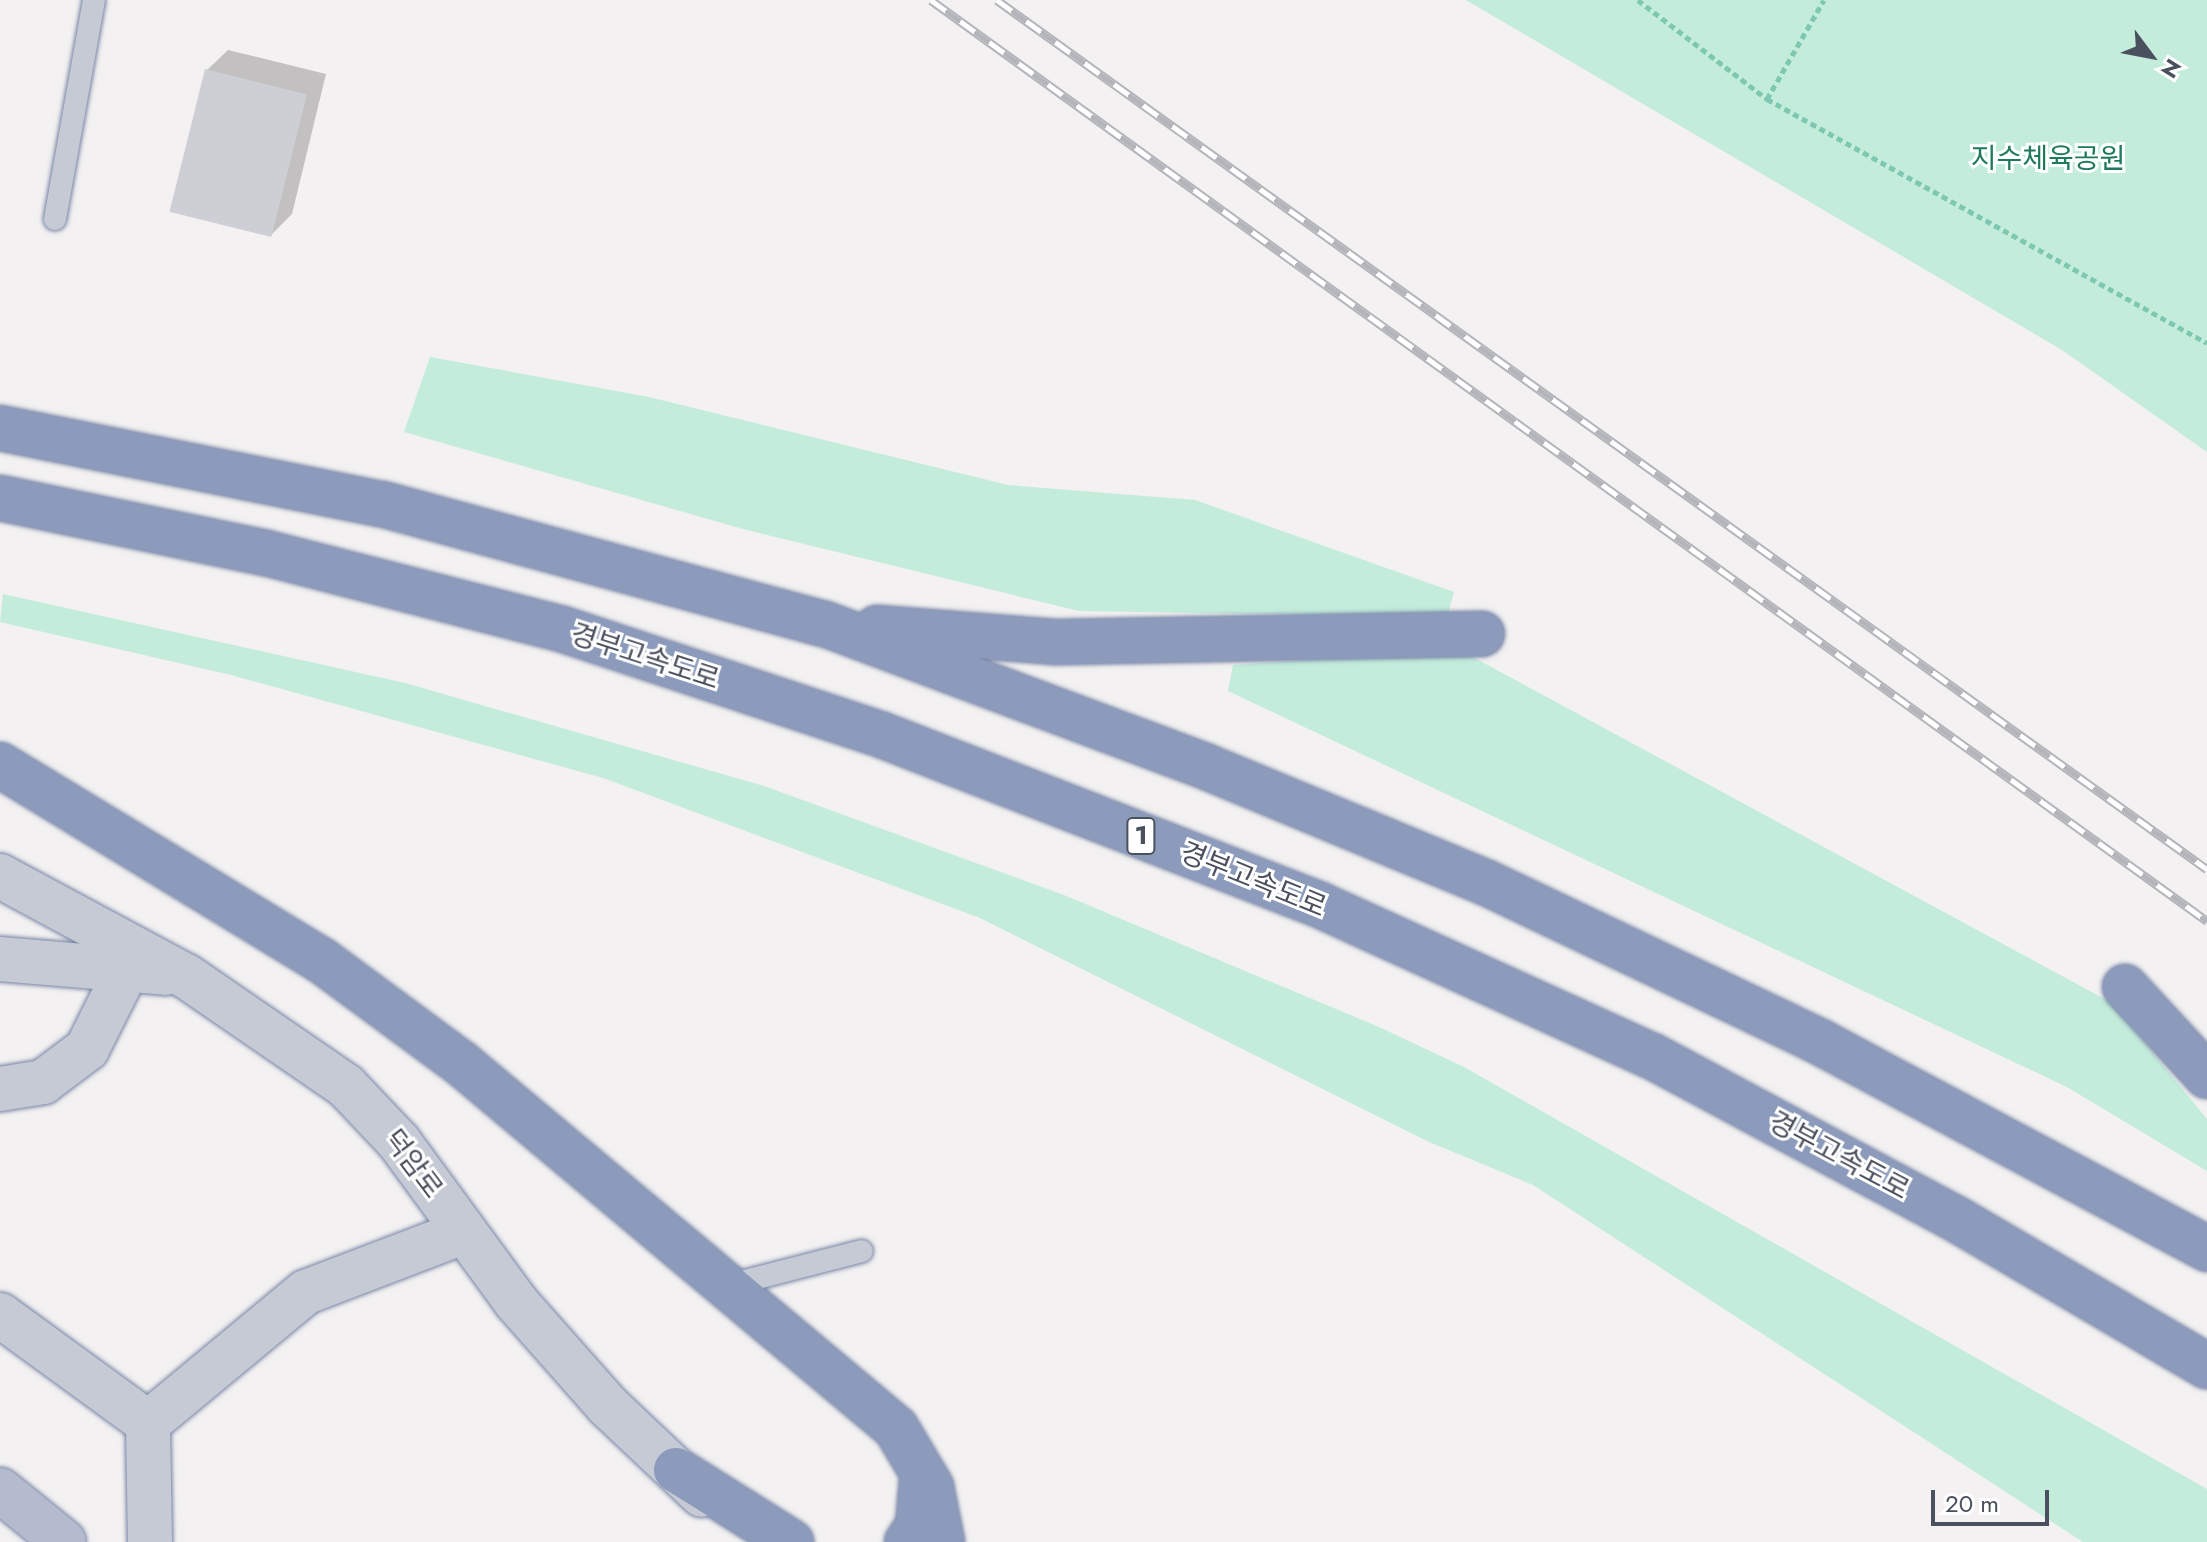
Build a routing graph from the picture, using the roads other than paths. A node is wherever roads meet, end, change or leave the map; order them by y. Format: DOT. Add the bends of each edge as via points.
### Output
graph roads {
  1 [pos="94,0"];
  2 [pos="55,219"];
  3 [pos="0,428"];
  4 [pos="0,498"];
  5 [pos="825,624"];
  6 [pos="1482,634"];
  7 [pos="0,765"];
  8 [pos="0,876"];
  9 [pos="0,959"];
  10 [pos="127,969"];
  11 [pos="186,976"];
  12 [pos="2125,987"];
  13 [pos="2207,1076"];
  14 [pos="0,1089"];
  15 [pos="463,1232"];
  16 [pos="2207,1249"];
  17 [pos="862,1251"];
  18 [pos="726,1286"];
  19 [pos="0,1315"];
  20 [pos="2207,1366"];
  21 [pos="148,1423"];
  22 [pos="915,1450"];
  23 [pos="676,1470"];
  24 [pos="0,1490"];
  25 [pos="64,1542"];
  26 [pos="150,1542"];
  27 [pos="752,1542"];
  28 [pos="791,1542"];
  29 [pos="907,1542"];
  30 [pos="942,1542"];
  1 -- 2 [label="lane"];
  3 -- 5 [label="highway" via="382,504"];
  4 -- 20 [label="highway, 경부고속도로 / 1" via="266,553 562,629 882,735 1320,905 1652,1056 1958,1220"];
  5 -- 6 [label="highway" via="1056,642"];
  5 -- 16 [label="highway" via="1207,767 1487,883 1822,1043"];
  7 -- 18 [label="highway" via="321,960 462,1064"];
  8 -- 11 [label="street, 덕암로"];
  9 -- 10 [label="street"];
  10 -- 11 [label="street"];
  10 -- 14 [label="street" via="87,1049 43,1082"];
  11 -- 15 [label="street, 덕암로" via="346,1086 399,1142"];
  12 -- 13 [label="highway"];
  15 -- 21 [label="street" via="306,1292"];
  15 -- 23 [label="street, 덕암로" via="608,1406"];
  17 -- 18 [label="lane"];
  18 -- 22 [label="highway"];
  19 -- 21 [label="street"];
  21 -- 26 [label="street"];
  22 -- 29 [label="highway" via="924,1491"];
  22 -- 30 [label="highway"];
  23 -- 27 [label="street, 덕암로"];
  23 -- 28 [label="highway"];
  24 -- 25 [label="main road"];
}
